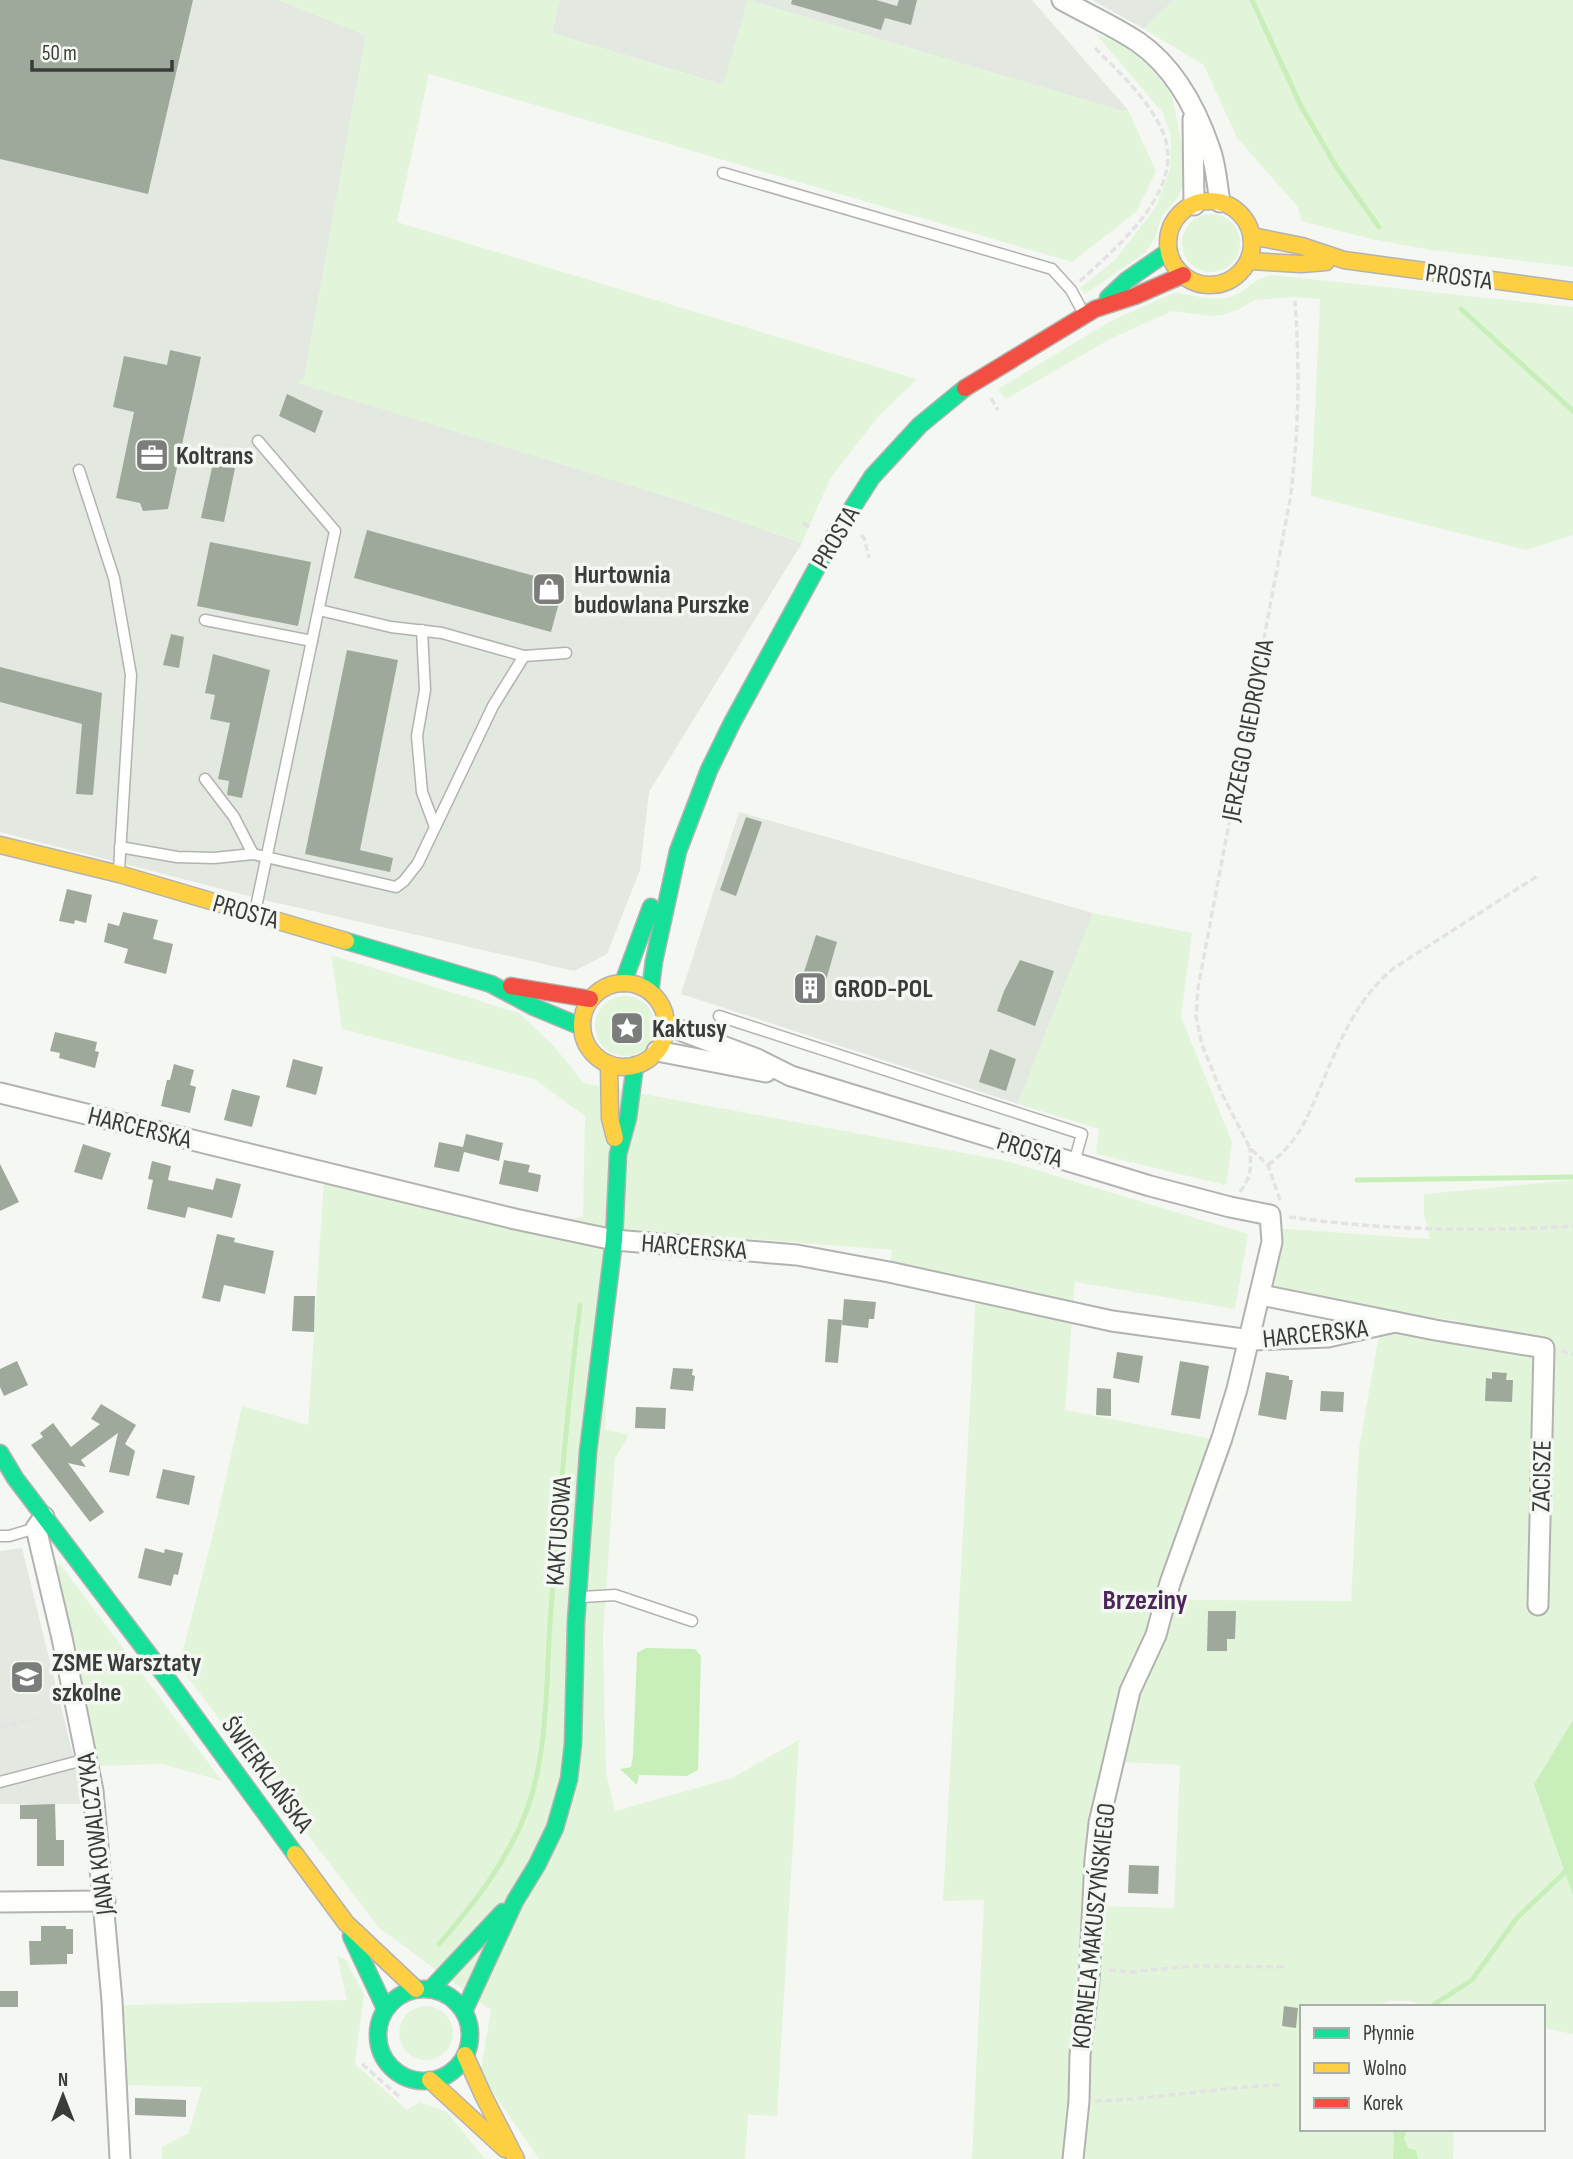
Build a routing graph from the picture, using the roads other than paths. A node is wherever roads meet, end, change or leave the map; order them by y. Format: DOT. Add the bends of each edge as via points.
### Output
graph roads {
  1 [pos="1062,0"];
  2 [pos="1193,111"];
  3 [pos="723,173"];
  4 [pos="1220,202"];
  5 [pos="1194,205"];
  6 [pos="1252,236"];
  7 [pos="1169,251"];
  8 [pos="1344,260"];
  9 [pos="1249,261"];
  10 [pos="1182,275"];
  11 [pos="1573,291"];
  12 [pos="1090,312"];
  13 [pos="258,441"];
  14 [pos="79,470"];
  15 [pos="318,610"];
  16 [pos="205,620"];
  17 [pos="422,630"];
  18 [pos="312,642"];
  19 [pos="565,653"];
  20 [pos="524,656"];
  21 [pos="205,779"];
  22 [pos="435,827"];
  23 [pos="0,845"];
  24 [pos="120,847"];
  25 [pos="253,854"];
  26 [pos="267,857"];
  27 [pos="119,874"];
  28 [pos="665,887"];
  29 [pos="254,913"];
  30 [pos="623,983"];
  31 [pos="491,985"];
  32 [pos="650,992"];
  33 [pos="590,999"];
  34 [pos="719,1016"];
  35 [pos="666,1025"];
  36 [pos="582,1027"];
  37 [pos="657,1051"];
  38 [pos="609,1064"];
  39 [pos="635,1065"];
  40 [pos="791,1076"];
  41 [pos="0,1093"];
  42 [pos="618,1154"];
  43 [pos="1074,1163"];
  44 [pos="1276,1215"];
  45 [pos="614,1240"];
  46 [pos="1261,1295"];
  47 [pos="1395,1322"];
  48 [pos="1250,1340"];
  49 [pos="1544,1348"];
  50 [pos="0,1453"];
  51 [pos="40,1522"];
  52 [pos="0,1536"];
  53 [pos="578,1597"];
  54 [pos="1538,1605"];
  55 [pos="692,1621"];
  56 [pos="88,1759"];
  57 [pos="0,1782"];
  58 [pos="105,1901"];
  59 [pos="515,1901"];
  60 [pos="0,1902"];
  61 [pos="346,1923"];
  62 [pos="423,1989"];
  63 [pos="386,2008"];
  64 [pos="464,2011"];
  65 [pos="465,2055"];
  66 [pos="430,2080"];
  67 [pos="515,2158"];
  68 [pos="120,2159"];
  69 [pos="1073,2159"];
  1 -- 2 [label="street" via="1149,50 1176,80"];
  2 -- 4 [label="street" via="1211,151"];
  2 -- 5 [label="street"];
  3 -- 12 [label="lane" via="1052,268"];
  4 -- 5 [label="main road"];
  4 -- 6 [label="main road" via="1238,212"];
  5 -- 7 [label="main road" via="1173,224"];
  6 -- 8 [label="main road, PROSTA"];
  6 -- 9 [label="main road"];
  7 -- 10 [label="main road"];
  7 -- 12 [label="main road, PROSTA"];
  8 -- 9 [label="main road, PROSTA" via="1301,264"];
  8 -- 11 [label="main road, PROSTA"];
  9 -- 10 [label="main road" via="1235,278 1222,284 1201,284"];
  10 -- 12 [label="main road, PROSTA"];
  12 -- 28 [label="main road, PROSTA" via="957,393 905,439 872,477 833,538 732,723 696,800"];
  13 -- 15 [label="lane" via="335,531"];
  14 -- 24 [label="lane" via="114,578 131,675"];
  15 -- 17 [label="lane"];
  15 -- 18 [label="lane"];
  16 -- 18 [label="lane"];
  17 -- 20 [label="lane"];
  17 -- 22 [label="lane" via="425,690 416,736 422,792"];
  18 -- 26 [label="lane"];
  19 -- 20 [label="lane"];
  20 -- 22 [label="lane" via="493,706"];
  21 -- 25 [label="lane" via="234,817"];
  22 -- 26 [label="lane" via="418,863 396,887"];
  23 -- 27 [label="main road, PROSTA"];
  24 -- 25 [label="lane" via="177,857"];
  24 -- 27 [label="lane"];
  25 -- 26 [label="lane"];
  26 -- 29 [label="lane"];
  27 -- 29 [label="main road, PROSTA"];
  28 -- 30 [label="main road, PROSTA"];
  28 -- 32 [label="main road, PROSTA"];
  29 -- 31 [label="main road, PROSTA"];
  30 -- 32 [label="main road"];
  30 -- 33 [label="main road" via="608,986"];
  31 -- 33 [label="main road, PROSTA"];
  31 -- 36 [label="main road, PROSTA"];
  32 -- 35 [label="main road" via="662,1006"];
  33 -- 36 [label="main road"];
  34 -- 43 [label="lane" via="1082,1134"];
  35 -- 37 [label="main road"];
  35 -- 40 [label="street, PROSTA"];
  36 -- 38 [label="main road" via="588,1047"];
  37 -- 39 [label="main road"];
  37 -- 40 [label="street, PROSTA"];
  38 -- 39 [label="main road"];
  38 -- 42 [label="main road, KAKTUSOWA" via="610,1118"];
  39 -- 42 [label="main road, KAKTUSOWA"];
  40 -- 43 [label="street, PROSTA"];
  41 -- 45 [label="street, HARCERSKA"];
  42 -- 45 [label="main road, KAKTUSOWA"];
  43 -- 44 [label="street, PROSTA" via="1169,1192"];
  44 -- 46 [label="street, KORNELA MAKUSZYŃSKIEGO"];
  45 -- 48 [label="street, HARCERSKA" via="797,1255 1112,1321"];
  45 -- 53 [label="main road, KAKTUSOWA" via="588,1452"];
  46 -- 47 [label="street, HARCERSKA"];
  46 -- 48 [label="street, KORNELA MAKUSZYŃSKIEGO"];
  47 -- 48 [label="street, HARCERSKA" via="1316,1338"];
  47 -- 49 [label="street, HARCERSKA"];
  48 -- 69 [label="street, KORNELA MAKUSZYŃSKIEGO" via="1156,1635 1130,1691 1099,1823"];
  49 -- 54 [label="street, ZACISZE"];
  50 -- 51 [label="main road, ŚWIERKLAŃSKA"];
  51 -- 52 [label="lane"];
  51 -- 56 [label="street, JANA KOWALCZYKA"];
  51 -- 61 [label="main road, ŚWIERKLAŃSKA" via="169,1681"];
  53 -- 55 [label="lane" via="615,1595"];
  53 -- 59 [label="main road, KAKTUSOWA" via="569,1779 547,1846"];
  56 -- 57 [label="lane"];
  56 -- 58 [label="street, JANA KOWALCZYKA"];
  58 -- 60 [label="street"];
  58 -- 68 [label="street, JANA KOWALCZYKA"];
  59 -- 62 [label="main road, KAKTUSOWA"];
  59 -- 64 [label="main road, KAKTUSOWA"];
  61 -- 62 [label="main road, ŚWIERKLAŃSKA"];
  61 -- 63 [label="main road, ŚWIERKLAŃSKA"];
  62 -- 63 [label="main road" via="399,1996"];
  62 -- 64 [label="main road" via="450,1996"];
  63 -- 66 [label="main road" via="377,2035 382,2054 403,2076"];
  64 -- 65 [label="main road" via="470,2037"];
  65 -- 66 [label="main road" via="451,2072"];
  65 -- 67 [label="main road"];
  66 -- 67 [label="main road"];
}
